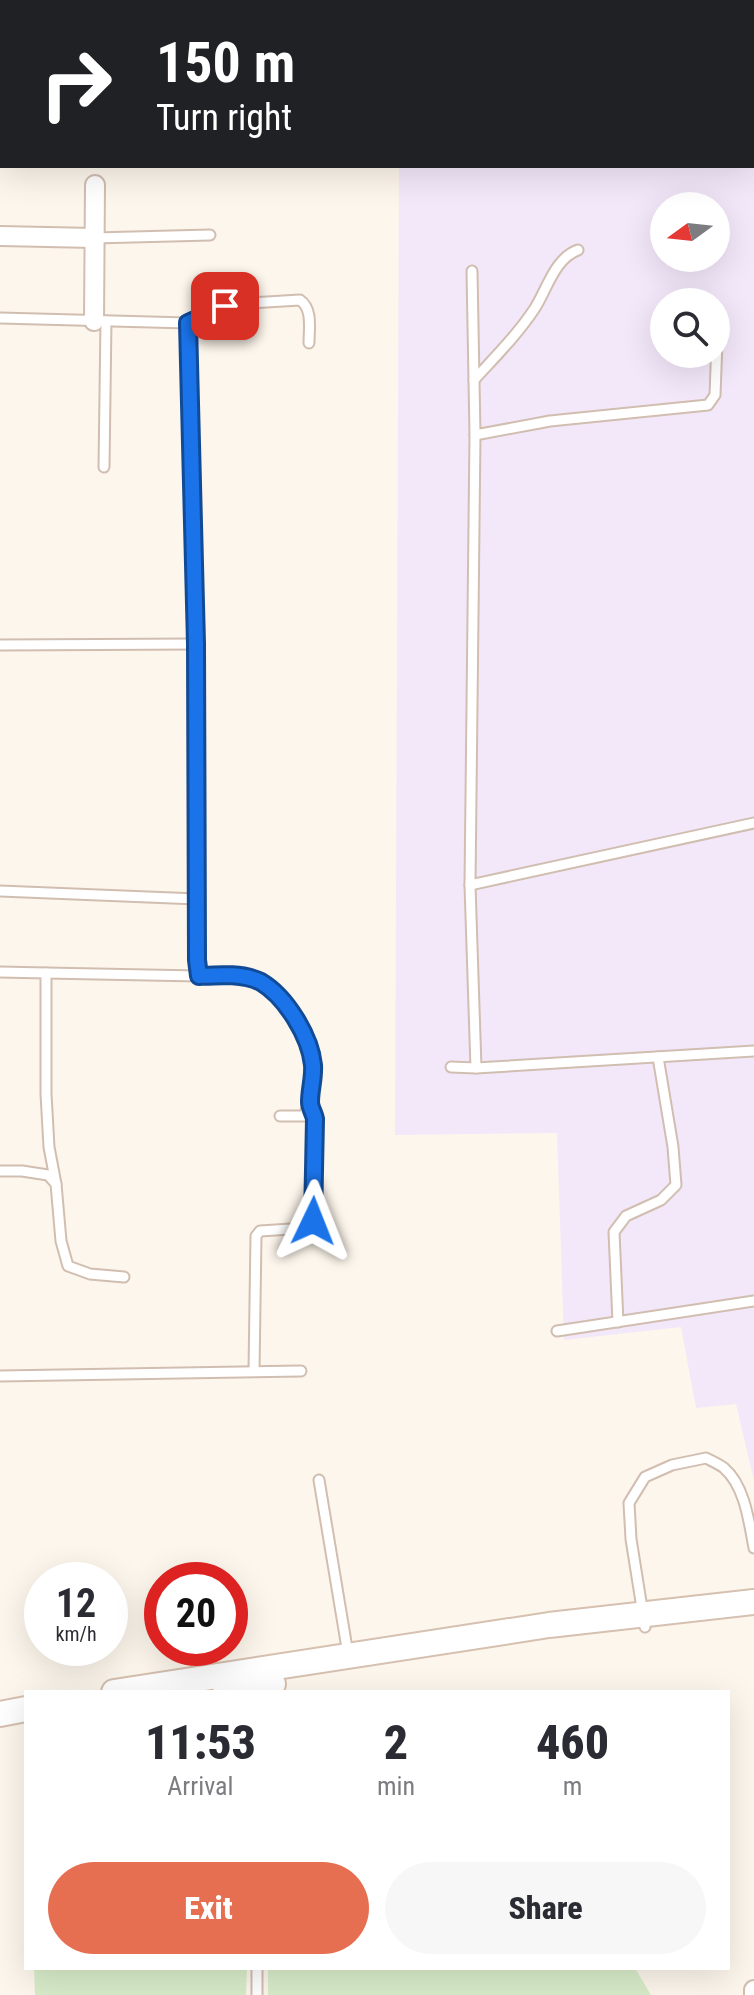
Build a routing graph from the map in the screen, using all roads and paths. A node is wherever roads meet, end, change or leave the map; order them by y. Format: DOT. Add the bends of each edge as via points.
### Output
graph roads {
  1 [pos="95,185"];
  2 [pos="210,235"];
  3 [pos="0,236"];
  4 [pos="94,238"];
  5 [pos="578,250"];
  6 [pos="472,271"];
  7 [pos="0,318"];
  8 [pos="100,321"];
  9 [pos="188,323"];
  10 [pos="309,343"];
  11 [pos="716,368"];
  12 [pos="474,380"];
  13 [pos="475,435"];
  14 [pos="104,467"];
  15 [pos="196,644"];
  16 [pos="0,645"];
  17 [pos="754,823"];
  18 [pos="470,885"];
  19 [pos="0,891"];
  20 [pos="197,899"];
  21 [pos="0,972"];
  22 [pos="46,973"];
  23 [pos="199,976"];
  24 [pos="754,1051"];
  25 [pos="658,1057"];
  26 [pos="451,1067"];
  27 [pos="476,1068"];
  28 [pos="309,1105"];
  29 [pos="280,1116"];
  30 [pos="0,1171"];
  31 [pos="56,1184"];
  32 [pos="124,1277"];
  33 [pos="754,1301"];
  34 [pos="618,1322"];
  35 [pos="557,1331"];
  36 [pos="254,1371"];
  37 [pos="301,1371"];
  38 [pos="0,1376"];
  39 [pos="319,1480"];
  40 [pos="754,1548"];
  41 [pos="754,1602"];
  42 [pos="754,1615"];
  43 [pos="644,1620"];
  44 [pos="348,1655"];
  45 [pos="261,1682"];
  46 [pos="143,1690"];
  47 [pos="232,1690"];
  48 [pos="24,1709"];
  49 [pos="0,1714"];
  50 [pos="24,1726"];
  51 [pos="0,1730"];
  52 [pos="257,1970"];
  53 [pos="257,1995"];
  1 -- 4 [label="street"];
  2 -- 4 [label="lane"];
  3 -- 4 [label="street"];
  4 -- 8 [label="street"];
  5 -- 12 [label="lane" via="568,254 534,309"];
  6 -- 12 [label="lane"];
  7 -- 8 [label="lane"];
  8 -- 9 [label="lane"];
  8 -- 14 [label="lane"];
  9 -- 10 [label="lane" via="234,304 300,300 308,309"];
  9 -- 15 [label="lane"];
  11 -- 13 [label="lane" via="715,395 708,405 550,421"];
  12 -- 13 [label="lane"];
  13 -- 18 [label="lane"];
  15 -- 16 [label="lane"];
  15 -- 20 [label="lane"];
  17 -- 18 [label="lane"];
  18 -- 27 [label="lane"];
  19 -- 20 [label="lane"];
  20 -- 23 [label="lane"];
  21 -- 22 [label="lane"];
  22 -- 23 [label="lane"];
  22 -- 31 [label="lane" via="46,1094"];
  23 -- 28 [label="lane" via="259,981 289,1009 313,1064"];
  24 -- 25 [label="lane"];
  25 -- 27 [label="lane"];
  25 -- 34 [label="lane" via="676,1185 661,1200 626,1216 614,1232"];
  26 -- 27 [label="lane"];
  28 -- 29 [label="lane" via="304,1116"];
  28 -- 36 [label="lane" via="315,1119 313,1221 306,1228 260,1231 256,1236"];
  30 -- 31 [label="lane" via="48,1175"];
  31 -- 32 [label="lane" via="68,1266"];
  33 -- 34 [label="lane"];
  34 -- 35 [label="lane"];
  36 -- 37 [label="lane"];
  36 -- 38 [label="lane"];
  39 -- 44 [label="lane"];
  40 -- 43 [label="lane" via="743,1501 726,1470 706,1458 645,1477 629,1503"];
  41 -- 43 [label="main road"];
  42 -- 43 [label="main road"];
  43 -- 44 [label="main road" via="549,1625"];
  43 -- 45 [label="main road"];
  44 -- 45 [label="main road"];
  45 -- 46 [label="main road"];
  45 -- 47 [label="main road"];
  48 -- 49 [label="main road"];
  50 -- 51 [label="main road"];
  52 -- 53 [label="lane"];
}
